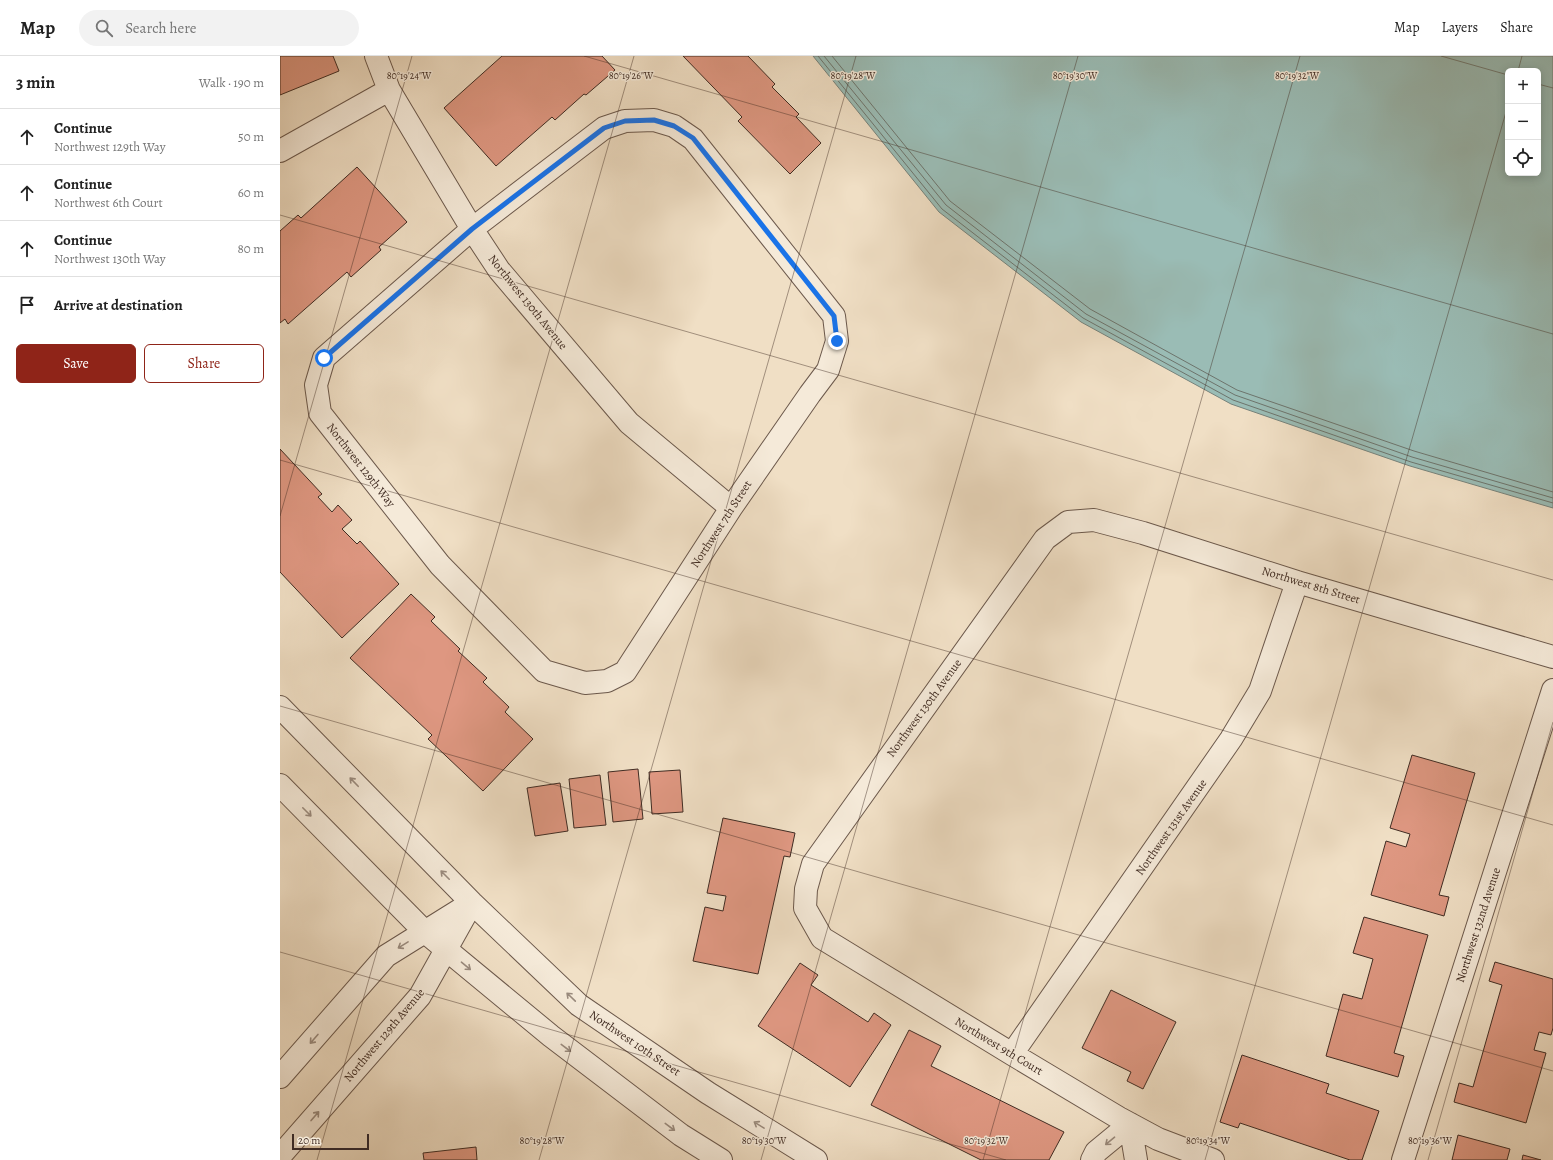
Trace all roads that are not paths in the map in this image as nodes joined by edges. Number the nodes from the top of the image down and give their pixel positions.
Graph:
1 (376, 56) edge
2 (389, 90) junction
3 (280, 151) edge
4 (472, 229) junction
5 (837, 341) joint
6 (731, 508) junction
7 (1068, 522) joint
8 (1296, 582) junction
9 (1553, 656) edge
10 (585, 683) joint
11 (1553, 690) edge
12 (280, 707) edge
13 (280, 785) edge
14 (472, 903) junction
15 (805, 908) joint
16 (425, 932) junction
17 (446, 949) junction
18 (1012, 1054) junction
19 (280, 1077) edge
20 (1130, 1124) junction
21 (280, 1156) edge
22 (721, 1160) edge
23 (816, 1160) edge
24 (1092, 1160) edge
25 (1136, 1160) edge
26 (1213, 1160) edge
27 (1403, 1160) edge

1 - 2 street, Northwest 130th Avenue
2 - 3 street
2 - 4 street, Northwest 130th Avenue
4 - 5 street, Northwest 129th Way
4 - 6 street, Northwest 130th Avenue
4 - 10 street, Northwest 129th Way
5 - 6 street, Northwest 7th Street
6 - 10 street, Northwest 7th Street
7 - 8 street, Northwest 8th Street
7 - 15 street, Northwest 130th Avenue
8 - 9 street, Northwest 8th Street
8 - 18 street, Northwest 131st Avenue
11 - 27 street, Northwest 132nd Avenue
14 -> 12 street
13 -> 16 street
14 - 16 street
14 - 17 street, Northwest 129th Avenue
23 -> 14 street, Northwest 10th Street
15 - 18 street, Northwest 9th Court
16 - 17 street
16 -> 19 street
21 -> 17 street, Northwest 129th Avenue
17 -> 22 street
18 - 20 street, Northwest 9th Court
20 -> 24 street
20 - 25 street
20 - 26 street, Northwest 9th Court

